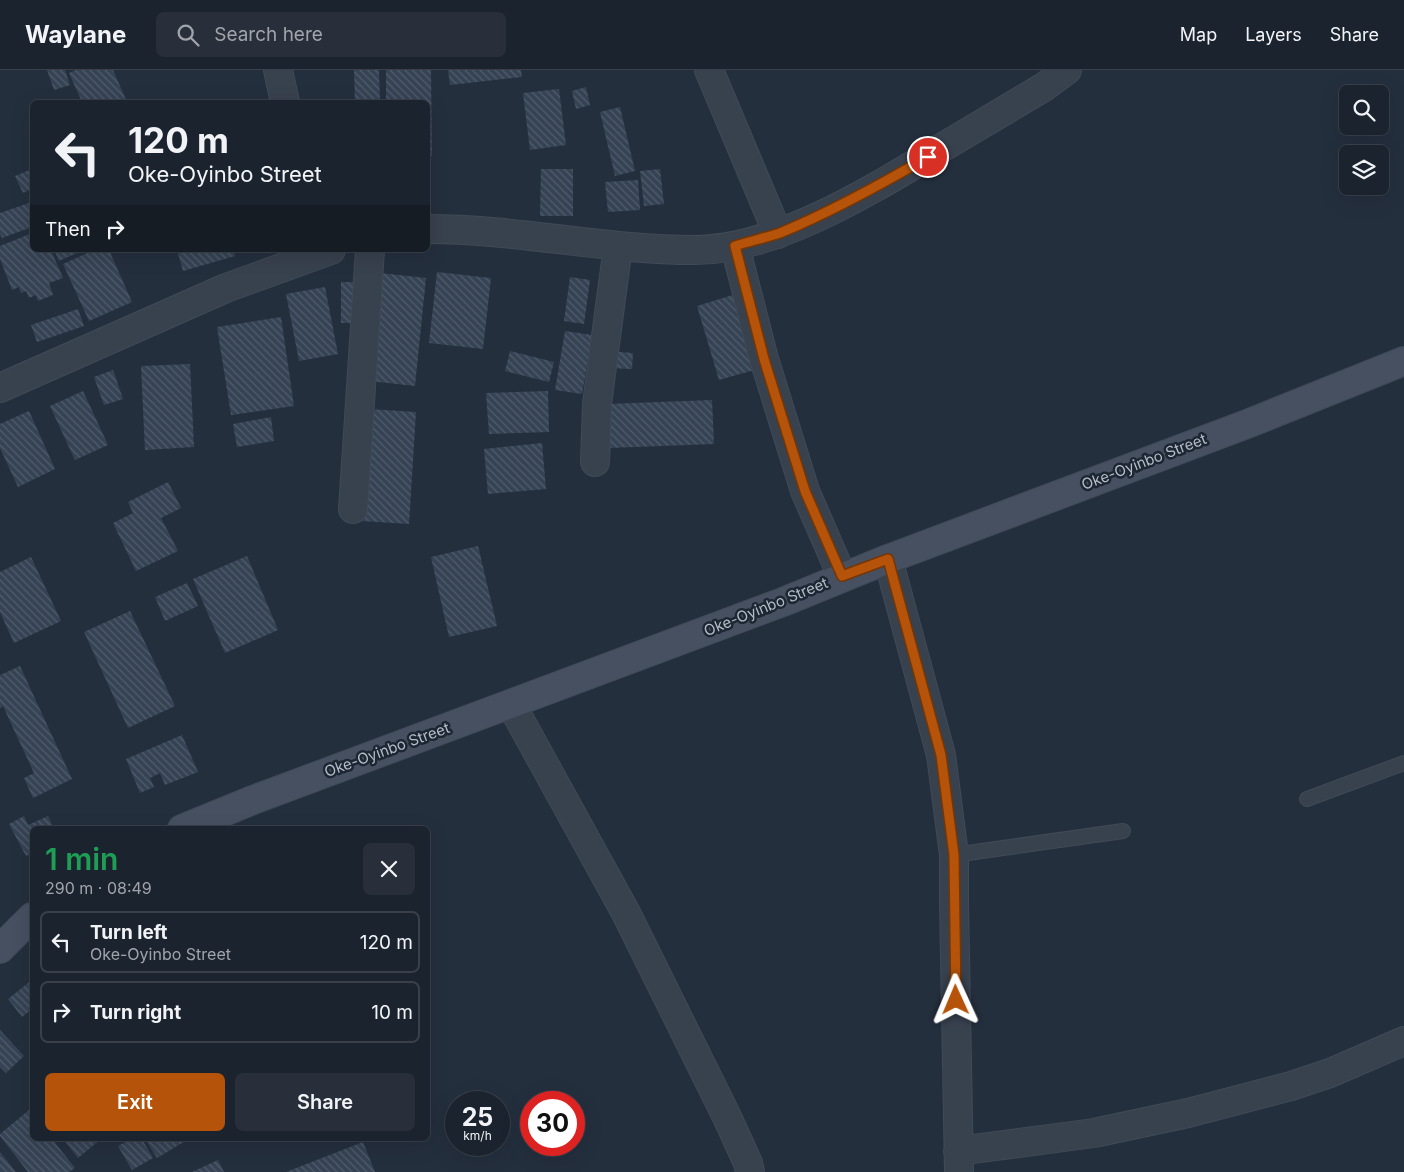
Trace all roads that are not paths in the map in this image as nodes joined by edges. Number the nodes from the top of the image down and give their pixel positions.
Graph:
1 (278, 70) edge
2 (709, 70) edge
3 (1067, 70) edge
4 (1040, 79) edge
5 (285, 100) edge
6 (430, 229) edge
7 (778, 234) junction
8 (618, 246) junction
9 (735, 246) junction
10 (325, 252) edge
11 (370, 252) edge
12 (1404, 361) edge
13 (0, 388) edge
14 (595, 462) dead end
15 (353, 509) dead end
16 (888, 559) junction
17 (842, 576) junction
18 (511, 704) junction
19 (1404, 763) edge
20 (1307, 799) dead end
21 (189, 826) edge
22 (1123, 831) dead end
23 (954, 855) junction
24 (30, 919) edge
25 (0, 949) edge
26 (1404, 1041) edge
27 (958, 1162) edge
28 (744, 1169) edge

1 - 5 street
2 - 7 street
3 - 4 street
4 - 7 street
6 - 8 street
7 - 9 street
8 - 9 street
8 - 14 street
9 - 17 street
10 - 13 street
11 - 15 street
12 - 16 main road, Oke-Oyinbo Street
16 - 17 main road, Oke-Oyinbo Street
16 - 23 street
17 - 18 main road, Oke-Oyinbo Street
18 - 21 main road, Oke-Oyinbo Street
18 - 28 street
19 - 20 lane
22 - 23 lane
23 - 27 street
24 - 25 main road
26 - 27 street

